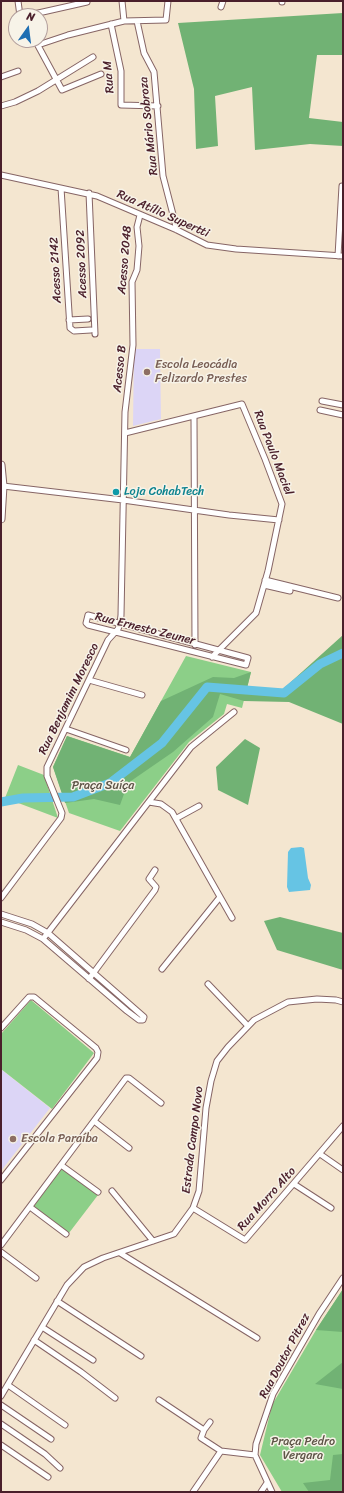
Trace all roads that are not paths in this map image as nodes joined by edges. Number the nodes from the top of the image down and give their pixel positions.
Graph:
1 (60, 1) edge
2 (122, 1) edge
3 (168, 1) edge
4 (223, 1) edge
5 (87, 2) dead end
6 (221, 7) dead end
7 (61, 8) junction
8 (48, 11) edge
9 (124, 21) junction
10 (137, 21) junction
11 (110, 24) junction
12 (48, 39) edge
13 (40, 48) edge
14 (93, 56) dead end
15 (18, 71) dead end
16 (102, 74) dead end
17 (1, 77) edge
18 (57, 80) junction
19 (1, 106) edge
20 (158, 106) junction
21 (1, 175) edge
22 (342, 186) edge
23 (61, 188) junction
24 (89, 194) junction
25 (140, 215) junction
26 (177, 230) junction
27 (340, 256) edge
28 (132, 306) joint
29 (88, 319) dead end
30 (69, 320) junction
31 (93, 332) joint
32 (322, 401) dead end
33 (343, 405) edge
34 (320, 410) dead end
35 (343, 415) edge
36 (194, 417) junction
37 (125, 433) junction
38 (1, 465) edge
39 (2, 484) edge
40 (124, 500) junction
41 (195, 510) junction
42 (1, 519) edge
43 (279, 520) junction
44 (264, 583) junction
45 (290, 591) dead end
46 (338, 598) dead end
47 (120, 624) junction
48 (114, 632) junction
49 (195, 645) junction
50 (218, 651) junction
51 (212, 657) junction
52 (89, 680) junction
53 (142, 695) dead end
54 (234, 712) dead end
55 (66, 729) junction
56 (126, 750) dead end
57 (149, 802) junction
58 (199, 806) dead end
59 (176, 818) junction
60 (155, 870) dead end
61 (220, 897) junction
62 (1, 898) edge
63 (1, 914) edge
64 (9, 916) junction
65 (232, 918) dead end
66 (2, 924) edge
67 (48, 933) junction
68 (43, 939) junction
69 (162, 969) dead end
70 (93, 972) junction
71 (88, 978) junction
72 (208, 984) dead end
73 (117, 998) junction
74 (343, 1002) edge
75 (248, 1026) junction
76 (1, 1028) edge
77 (161, 1103) dead end
78 (94, 1121) junction
79 (343, 1126) edge
80 (129, 1148) dead end
81 (320, 1154) junction
82 (61, 1165) junction
83 (343, 1170) edge
84 (1, 1180) edge
85 (294, 1184) junction
86 (112, 1191) dead end
87 (98, 1192) dead end
88 (30, 1207) junction
89 (193, 1208) junction
90 (331, 1208) dead end
91 (66, 1234) dead end
92 (153, 1242) junction
93 (1, 1245) edge
94 (1, 1252) edge
95 (120, 1252) junction
96 (36, 1278) dead end
97 (343, 1278) edge
98 (57, 1302) junction
99 (42, 1327) junction
100 (257, 1338) dead end
101 (34, 1340) junction
102 (141, 1356) dead end
103 (93, 1360) dead end
104 (8, 1385) junction
105 (1, 1396) edge
106 (114, 1398) dead end
107 (159, 1400) dead end
108 (1, 1405) edge
109 (210, 1422) dead end
110 (1, 1424) edge
111 (65, 1425) dead end
112 (204, 1430) junction
113 (51, 1440) dead end
114 (1, 1445) edge
115 (221, 1451) junction
116 (255, 1455) junction
117 (60, 1468) dead end
118 (48, 1477) dead end
119 (267, 1483) junction
120 (193, 1492) edge
121 (261, 1492) edge
122 (272, 1492) edge

1 - 7 street
2 - 9 street
3 - 10 street
4 - 6 street
5 - 7 street
7 - 8 street
9 - 10 street
9 - 11 street
10 - 20 street, Rua Mário Sobroza
11 - 12 street
11 - 20 street, Rua M
13 - 18 street
14 - 18 street
15 - 17 street
16 - 18 street
18 - 19 street
20 - 26 street, Rua Mário Sobroza
21 - 23 street, Rua Atílio Supertti
22 - 27 street
23 - 24 street, Rua Atílio Supertti
23 - 30 street, Acesso 2142
24 - 25 street, Rua Atílio Supertti
24 - 31 street, Acesso 2092
25 - 26 street, Rua Atílio Supertti
25 - 28 street, Acesso 2048
26 - 27 street, Rua Atílio Supertti
28 - 37 street, Acesso B
29 - 30 street
30 - 31 street, Acesso 2142
32 - 33 street
34 - 35 street
36 - 37 street
36 - 41 street
36 - 43 street, Rua Paulo Maciel
37 - 40 street, Acesso B
38 - 39 main road
39 - 40 street
39 - 42 main road
40 - 41 street
40 - 47 street, Acesso B
41 - 43 street
41 - 49 street
43 - 44 street, Rua Paulo Maciel
44 - 45 street
44 - 46 street
44 - 50 street, Rua Paulo Maciel
47 - 48 street, Rua Benjamim Moresco
47 - 48 street, Rua Ernesto Zeuner
47 - 49 street, Rua Ernesto Zeuner
48 - 51 street, Rua Ernesto Zeuner
48 - 52 street, Rua Benjamim Moresco
49 - 50 street, Rua Ernesto Zeuner
50 - 51 street, Rua Paulo Maciel
50 - 51 street, Rua Ernesto Zeuner
52 - 53 street
52 - 55 street, Rua Benjamim Moresco
54 - 57 street
55 - 56 street
55 - 62 street, Rua Benjamim Moresco
57 - 59 street
57 - 67 street
58 - 59 street
59 - 61 street
60 - 70 street
61 - 65 street
61 - 69 street
63 - 64 street
64 - 66 street
64 - 67 street
66 - 68 street
67 - 68 street
67 - 70 street
68 - 71 street
70 - 71 street
70 - 73 street
71 - 73 street
72 - 75 street
73 - 73 street
74 - 75 street, Estrada Campo Novo
75 - 89 street, Estrada Campo Novo
76 - 84 street
77 - 78 street
78 - 80 street
78 - 82 street
79 - 81 street, Rua Morro Alto
81 - 83 street
81 - 85 street, Rua Morro Alto
82 - 87 street
82 - 88 street
85 - 89 street, Rua Morro Alto
85 - 90 street
86 - 92 street
88 - 91 street
88 - 93 street
89 - 92 street, Estrada Campo Novo
92 - 95 street, Estrada Campo Novo
94 - 96 street
95 - 98 street, Estrada Campo Novo
95 - 100 street
97 - 116 street, Rua Doutor Pitrez
98 - 99 street, Estrada Campo Novo
98 - 102 street
99 - 101 street, Estrada Campo Novo
99 - 103 street
101 - 104 street, Estrada Campo Novo
101 - 106 street
104 - 105 street, Estrada Campo Novo
104 - 111 street
107 - 112 street
108 - 113 street
109 - 112 street
110 - 117 street
112 - 115 street
114 - 118 street
115 - 116 street
115 - 120 street
116 - 119 street
119 - 121 street
119 - 122 street

